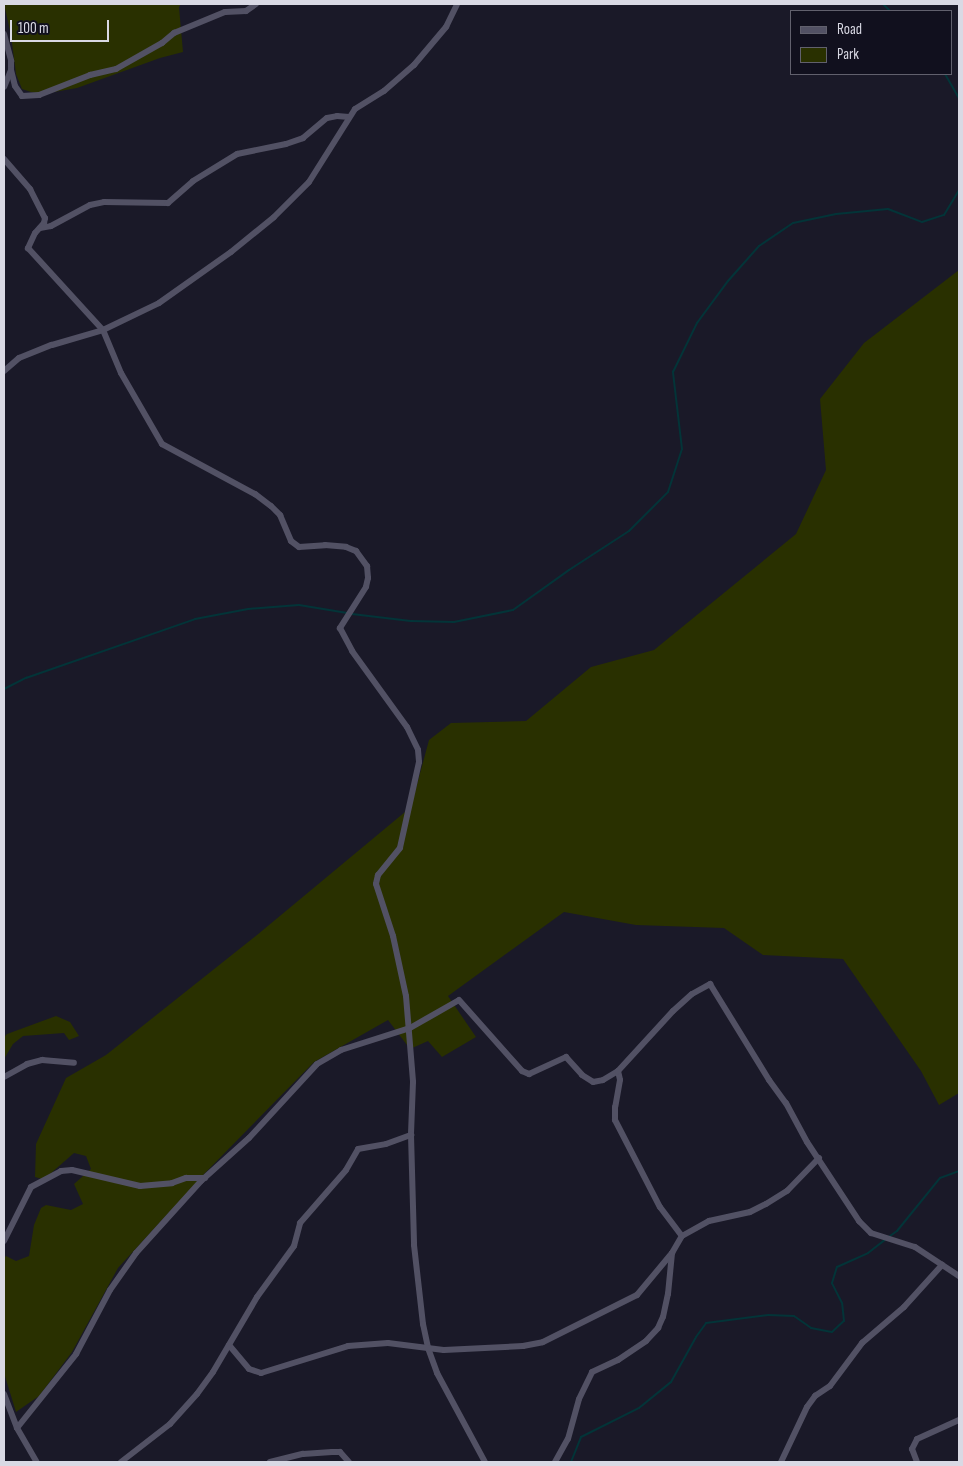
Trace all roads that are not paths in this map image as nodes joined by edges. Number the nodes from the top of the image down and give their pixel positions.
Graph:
1 (256, 4) edge
2 (456, 4) edge
3 (4, 34) edge
4 (11, 70) junction
5 (4, 87) edge
6 (349, 117) junction
7 (4, 159) edge
8 (40, 228) junction
9 (103, 330) junction
10 (4, 371) edge
11 (410, 1028) junction
12 (74, 1063) dead end
13 (618, 1071) junction
14 (4, 1077) edge
15 (411, 1135) junction
16 (818, 1158) junction
17 (205, 1178) junction
18 (682, 1236) junction
19 (4, 1241) edge
20 (672, 1253) junction
21 (942, 1266) junction
22 (959, 1276) edge
23 (229, 1345) junction
24 (428, 1348) junction
25 (4, 1394) edge
26 (959, 1420) edge
27 (17, 1428) junction
28 (37, 1462) edge
29 (121, 1462) edge
30 (270, 1462) edge
31 (349, 1462) edge
32 (485, 1462) edge
33 (555, 1462) edge
34 (782, 1462) edge
35 (917, 1462) edge

1 - 4 street
2 - 6 street
3 - 4 street
4 - 5 street
6 - 8 street
6 - 9 street
7 - 8 street
8 - 9 street
9 - 10 street
9 - 11 street
11 - 13 street
11 - 15 street
11 - 17 street
12 - 14 street
13 - 16 street
13 - 18 street
15 - 23 street
15 - 24 street
16 - 18 street
16 - 21 street
17 - 19 street
17 - 27 street
18 - 20 street
20 - 24 street
20 - 33 street
21 - 22 street
21 - 34 street
23 - 24 street
23 - 29 street
24 - 32 street
25 - 27 street
26 - 35 street
27 - 28 street
30 - 31 street

